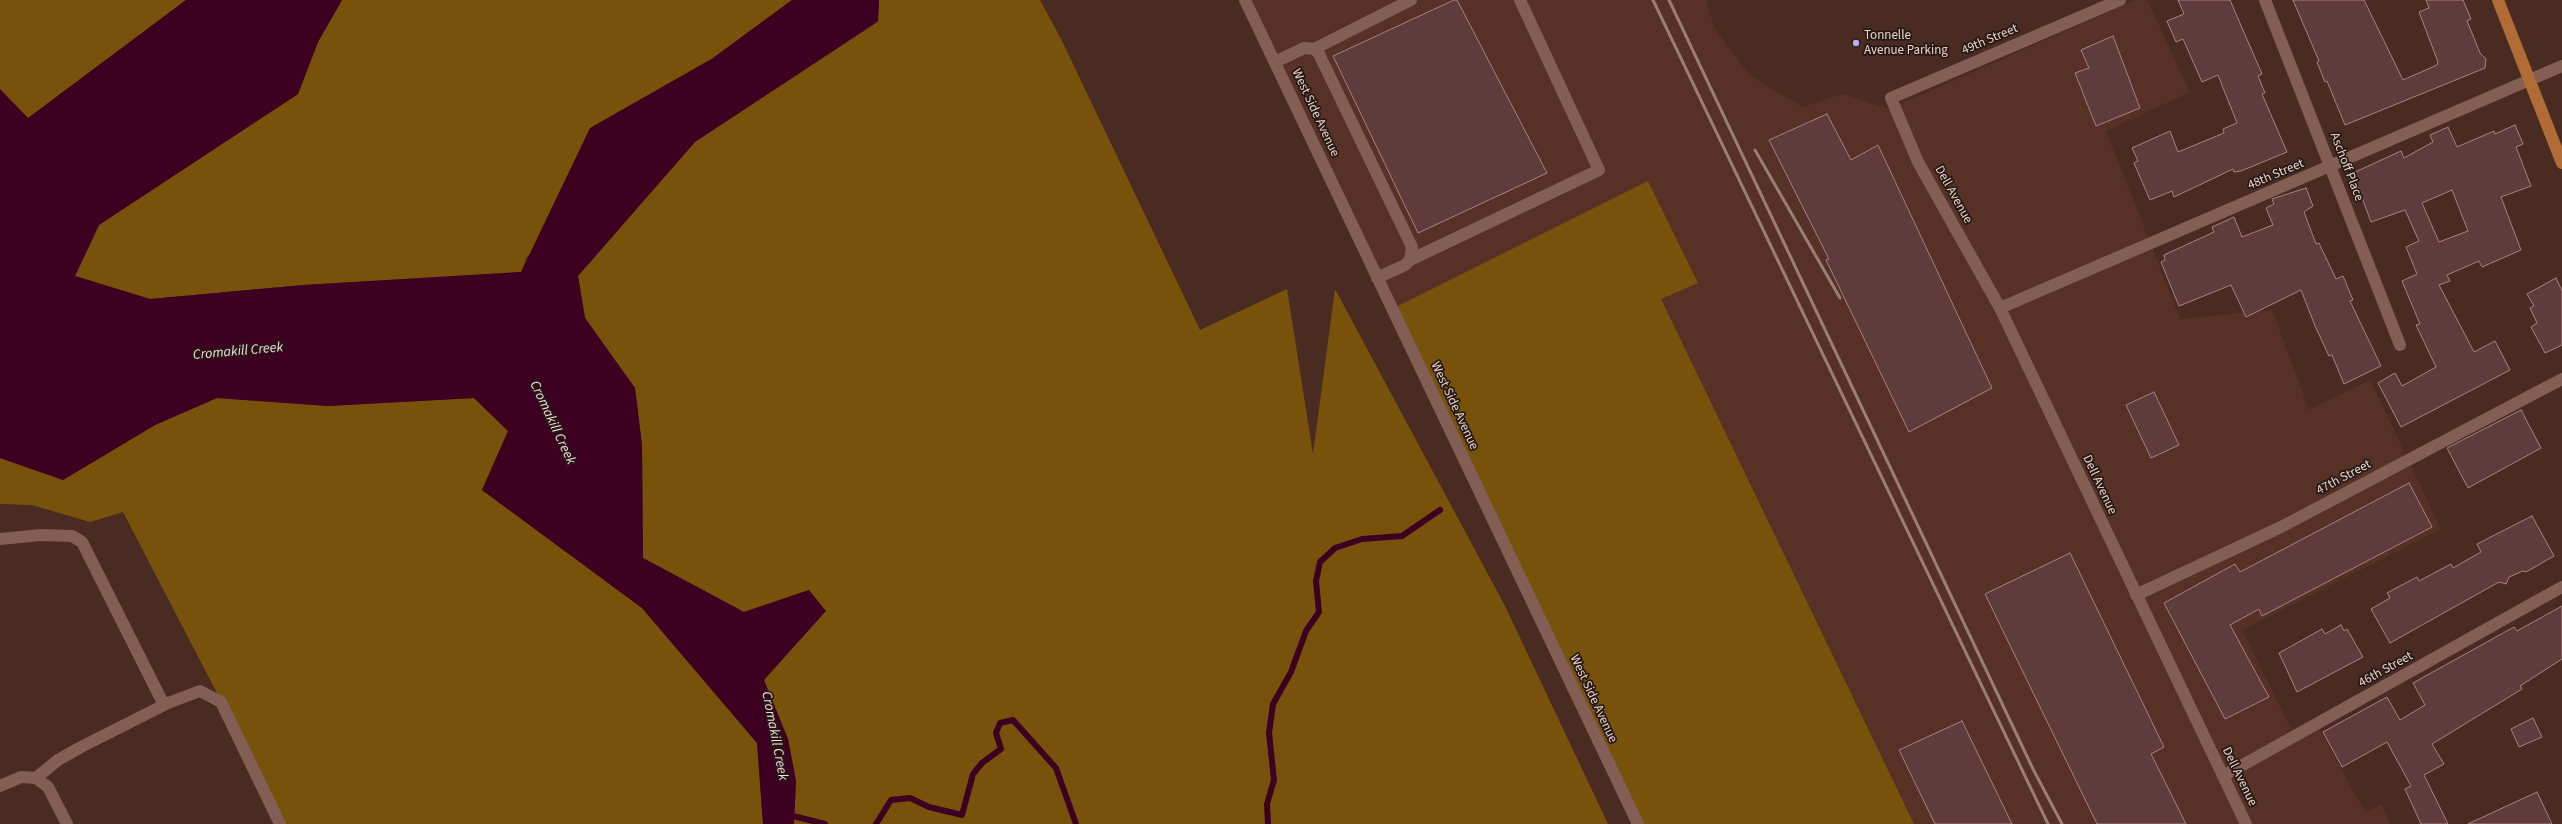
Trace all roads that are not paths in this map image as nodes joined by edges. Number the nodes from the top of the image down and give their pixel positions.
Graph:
1 (1245, 0) edge
2 (1411, 0) edge
3 (1520, 0) edge
4 (2120, 0) edge
5 (2265, 0) edge
6 (2498, 0) edge
7 (1314, 49) junction
8 (1275, 62) junction
9 (2562, 66) edge
10 (2530, 81) junction
11 (1918, 162) joint
12 (2562, 163) edge
13 (2331, 166) junction
14 (1410, 260) junction
15 (1377, 278) junction
16 (2000, 308) junction
17 (2400, 345) dead end
18 (2562, 379) edge
19 (0, 539) edge
20 (2562, 588) edge
21 (2136, 595) junction
22 (164, 705) junction
23 (2223, 776) junction
24 (36, 778) junction
25 (0, 786) edge
26 (67, 824) edge
27 (280, 824) edge
28 (1638, 824) edge
29 (2246, 824) edge

1 - 8 street, West Side Avenue
2 - 7 street
3 - 14 street
4 - 11 street, 49th Street
5 - 13 street, Aschoff Place
6 - 10 main road
7 - 8 street
7 - 14 street
8 - 15 street, West Side Avenue
9 - 10 street, 48th Street
10 - 12 main road
10 - 13 street, 48th Street
11 - 16 street, Dell Avenue
13 - 16 street, 48th Street
13 - 17 street, Aschoff Place
14 - 15 street
15 - 28 street, West Side Avenue
16 - 21 street, Dell Avenue
18 - 21 street, 47th Street
19 - 22 street
20 - 23 street, 46th Street
21 - 23 street, Dell Avenue
22 - 24 street
22 - 27 street
23 - 29 street, Dell Avenue
24 - 25 street
24 - 26 street

